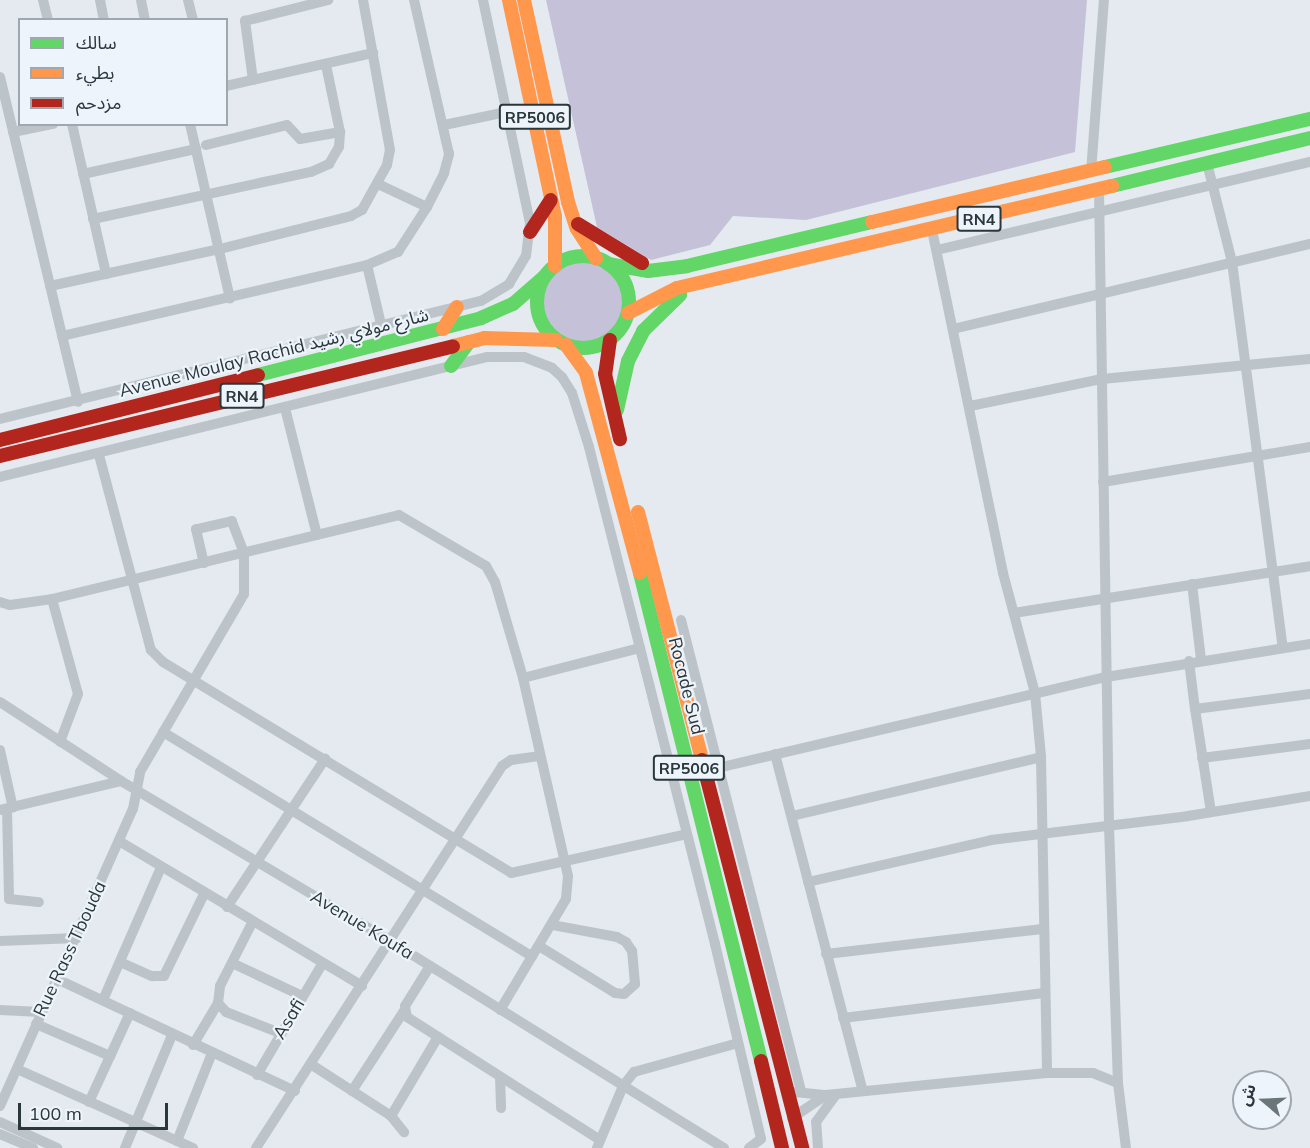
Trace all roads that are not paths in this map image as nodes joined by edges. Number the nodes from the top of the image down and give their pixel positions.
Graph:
1 (43, 0) edge
2 (100, 0) edge
3 (141, 0) edge
4 (188, 0) edge
5 (328, 0) edge
6 (363, 0) edge
7 (414, 0) edge
8 (483, 0) edge
9 (509, 0) edge
10 (524, 0) edge
11 (1104, 0) edge
12 (306, 2) edge
13 (48, 18) edge
14 (104, 18) edge
15 (145, 18) edge
16 (192, 18) edge
17 (373, 53) junction
18 (327, 65) junction
19 (0, 77) edge
20 (253, 81) junction
21 (228, 86) edge
22 (506, 112) junction
23 (1310, 119) edge
24 (444, 125) junction
25 (43, 126) edge
26 (72, 126) edge
27 (191, 126) edge
28 (13, 132) junction
29 (340, 132) junction
30 (1310, 138) edge
31 (201, 147) junction
32 (1310, 162) edge
33 (1207, 163) junction
34 (1091, 172) junction
35 (83, 174) junction
36 (378, 184) junction
37 (1213, 186) junction
38 (1098, 189) junction
39 (206, 195) junction
40 (551, 200) junction
41 (427, 207) junction
42 (1099, 213) junction
43 (93, 219) junction
44 (573, 220) junction
45 (932, 230) junction
46 (530, 232) junction
47 (1310, 244) edge
48 (220, 249) junction
49 (937, 250) junction
50 (602, 261) junction
51 (1232, 262) junction
52 (368, 265) junction
53 (665, 269) junction
54 (550, 271) junction
55 (105, 274) junction
56 (694, 284) junction
57 (50, 286) junction
58 (1100, 295) junction
59 (230, 298) junction
60 (457, 307) junction
61 (628, 313) junction
62 (381, 324) junction
63 (953, 328) junction
64 (442, 329) junction
65 (62, 336) junction
66 (610, 340) junction
67 (469, 342) junction
68 (561, 343) junction
69 (1310, 359) edge
70 (1245, 365) junction
71 (452, 366) junction
72 (1102, 379) junction
73 (78, 402) junction
74 (970, 406) junction
75 (285, 408) junction
76 (598, 409) junction
77 (580, 417) junction
78 (0, 419) edge
79 (615, 422) junction
80 (0, 440) edge
81 (1310, 447) edge
82 (99, 455) junction
83 (1257, 455) junction
84 (0, 456) edge
85 (611, 458) junction
86 (593, 464) junction
87 (0, 477) edge
88 (1103, 482) junction
89 (317, 535) junction
90 (244, 553) junction
91 (204, 563) junction
92 (1310, 566) edge
93 (1272, 571) junction
94 (132, 581) junction
95 (1192, 584) junction
96 (1105, 597) junction
97 (52, 599) junction
98 (0, 602) edge
99 (1014, 613) junction
100 (681, 620) dead end
101 (1310, 644) edge
102 (640, 648) junction
103 (1283, 648) junction
104 (1201, 659) junction
105 (1189, 661) junction
106 (1106, 677) junction
107 (523, 678) junction
108 (196, 680) junction
109 (1035, 693) junction
110 (1310, 694) edge
111 (2, 706) edge
112 (1195, 709) junction
113 (163, 732) junction
114 (60, 742) junction
115 (1310, 744) edge
116 (0, 750) edge
117 (775, 754) junction
118 (539, 756) junction
119 (1041, 757) junction
120 (1202, 758) junction
121 (325, 759) junction
122 (721, 767) junction
123 (705, 771) junction
124 (121, 782) junction
125 (135, 790) junction
126 (1310, 796) edge
127 (7, 809) edge
128 (292, 809) junction
129 (1211, 812) junction
130 (792, 816) junction
131 (1109, 826) junction
132 (687, 834) junction
133 (1042, 834) junction
134 (454, 837) junction
135 (119, 841) junction
136 (564, 862) junction
137 (255, 863) junction
138 (162, 867) junction
139 (808, 882) junction
140 (422, 888) junction
141 (204, 894) junction
142 (39, 902) dead end
143 (227, 906) junction
144 (252, 922) junction
145 (553, 925) junction
146 (1043, 929) junction
147 (77, 938) junction
148 (0, 941) edge
149 (390, 941) junction
150 (539, 946) junction
151 (826, 954) junction
152 (532, 956) junction
153 (120, 962) junction
154 (232, 963) junction
155 (322, 964) junction
156 (430, 966) junction
157 (57, 980) junction
158 (362, 986) junction
159 (1043, 993) junction
160 (302, 996) junction
161 (103, 1000) junction
162 (218, 1003) junction
163 (0, 1010) edge
164 (500, 1010) junction
165 (404, 1011) junction
166 (41, 1012) junction
167 (130, 1013) junction
168 (843, 1018) junction
169 (36, 1024) junction
170 (280, 1033) junction
171 (172, 1035) junction
172 (438, 1037) junction
173 (738, 1043) junction
174 (193, 1045) junction
175 (212, 1053) junction
176 (110, 1056) junction
177 (312, 1065) junction
178 (17, 1069) junction
179 (1047, 1073) junction
180 (257, 1075) junction
181 (500, 1077) junction
182 (1118, 1083) junction
183 (623, 1086) junction
184 (295, 1091) junction
185 (352, 1091) junction
186 (863, 1091) junction
187 (795, 1092) junction
188 (831, 1094) junction
189 (770, 1096) junction
190 (89, 1102) junction
191 (0, 1106) edge
192 (501, 1108) dead end
193 (391, 1116) junction
194 (794, 1116) junction
195 (0, 1122) edge
196 (136, 1123) junction
197 (777, 1127) junction
198 (404, 1132) dead end
199 (0, 1134) edge
200 (761, 1138) junction
201 (177, 1140) junction
202 (599, 1144) edge
203 (33, 1148) edge
204 (57, 1148) edge
205 (125, 1148) edge
206 (193, 1148) edge
207 (256, 1148) edge
208 (724, 1148) edge
209 (749, 1148) edge
210 (782, 1148) edge
211 (802, 1148) edge
212 (818, 1148) edge
213 (1126, 1148) edge

1 - 13 street
2 - 14 street
3 - 15 street
4 - 16 street
5 - 12 street
6 - 17 street
7 - 24 street
8 - 22 street
9 - 40 main road, RP5006
10 - 44 main road, RP5006
11 - 34 street
12 - 20 street
17 - 18 street
17 - 36 street
18 - 20 street
18 - 29 street
19 - 28 street
20 - 21 street
22 - 24 street
22 - 46 street
23 - 34 main road, RN4
24 - 41 street
25 - 28 street
26 - 35 street
27 - 31 street
28 - 57 street
29 - 31 street
29 - 39 street
30 - 33 main road, RN4
31 - 35 street
31 - 39 street
32 - 37 street
33 - 37 street
33 - 38 main road, RN4
34 - 53 main road, RN4
35 - 43 street
36 - 41 street
36 - 48 street
37 - 42 street
37 - 51 street
38 - 42 street
38 - 45 main road, RN4
39 - 43 street
39 - 48 street
40 - 46 main road
40 - 54 main road, RP5006
41 - 52 street
42 - 49 street
42 - 58 street
43 - 55 street
44 - 50 main road, RP5006
44 - 53 main road
45 - 49 street
45 - 56 main road, RN4
46 - 60 street
47 - 51 street
48 - 55 street
48 - 59 street
49 - 63 street
50 - 53 main road, RN4
50 - 54 main road, RN4
50 - 61 main road
51 - 58 street
51 - 70 street
52 - 59 street
52 - 62 street
54 - 64 main road, Avenue Moulay Rachid شارع مولاي رشيد / RN4
54 - 68 main road
55 - 57 street
56 - 61 main road, RN4
56 - 79 main road
57 - 65 street
58 - 63 street
58 - 72 street
59 - 65 street
60 - 62 street
60 - 64 main road
61 - 66 main road
62 - 73 street
63 - 74 street
64 - 80 main road, Avenue Moulay Rachid شارع مولاي رشيد / RN4
65 - 73 street
66 - 68 main road, RN4
66 - 79 main road, Rocade Sud / RP5006
67 - 68 main road, Avenue Moulay Rachid شارع مولاي رشيد / RN4
67 - 71 main road
67 - 84 main road, Avenue Moulay Rachid شارع مولاي رشيد / RN4
68 - 76 main road, Rocade Sud / RP5006
69 - 70 street
70 - 72 street
70 - 83 street
71 - 75 street
71 - 77 street
72 - 74 street
72 - 88 street
73 - 78 street
74 - 99 street
75 - 82 street
75 - 89 street
76 - 77 street
76 - 85 main road, Rocade Sud / RP5006
77 - 86 street
79 - 123 main road, Rocade Sud / RP5006
81 - 83 street
82 - 87 street
82 - 94 street
83 - 88 street
83 - 93 street
85 - 86 street
85 - 189 main road, Rocade Sud / RP5006
86 - 102 street
88 - 96 street
89 - 90 street
89 - 107 street
90 - 91 street
90 - 91 street
90 - 108 street, Rue Rass Tbouda
91 - 94 street
92 - 93 street
93 - 95 street
93 - 103 street
94 - 97 street
94 - 108 street
95 - 96 street
95 - 104 street
96 - 99 street
96 - 106 street
97 - 98 street
97 - 114 street
99 - 109 street
100 - 122 street
101 - 103 street
102 - 107 street
102 - 132 street
103 - 104 street
104 - 105 street
105 - 106 street
105 - 112 street
106 - 109 street
106 - 131 street
107 - 118 street
108 - 113 street, Rue Rass Tbouda
108 - 121 street
109 - 117 street
109 - 119 street
110 - 112 street
111 - 114 street, Avenue Koufa
112 - 120 street
113 - 125 street, Rue Rass Tbouda
113 - 128 street
114 - 124 street, Avenue Koufa
115 - 120 street
116 - 127 street
117 - 122 street
117 - 130 street
118 - 134 street
118 - 136 street
119 - 130 street
119 - 133 street
120 - 129 street
121 - 128 street
121 - 134 street
122 - 123 street
122 - 187 street
123 - 187 main road, Rocade Sud / RP5006
124 - 125 street, Avenue Koufa
124 - 127 street
125 - 135 street, Rue Rass Tbouda
125 - 137 street, Avenue Koufa
126 - 129 street
127 - 142 street
128 - 137 street
128 - 140 street
129 - 131 street
130 - 139 street
131 - 133 street
131 - 182 street
132 - 136 street
132 - 173 street
133 - 139 street
133 - 146 street
134 - 136 street
134 - 140 street
135 - 138 street
135 - 147 street, Rue Rass Tbouda
136 - 145 street
137 - 143 street
137 - 149 street, Avenue Koufa
138 - 141 street
138 - 153 street
139 - 151 street
140 - 149 street
140 - 152 street
141 - 143 street
141 - 153 street
143 - 144 street
144 - 154 street
144 - 155 street
145 - 150 street
145 - 150 street
146 - 151 street
146 - 159 street
147 - 148 street
147 - 157 street, Rue Rass Tbouda
149 - 156 street, Avenue Koufa
149 - 158 street
150 - 152 street
151 - 168 street
152 - 164 street
153 - 161 street
154 - 160 street
154 - 162 street
155 - 158 street
155 - 160 street, Asafi
156 - 164 street, Avenue Koufa
156 - 165 street
157 - 161 street
157 - 166 street, Rue Rass Tbouda
158 - 177 street
159 - 168 street
159 - 179 street
160 - 170 street, Asafi
161 - 167 street
162 - 170 street
162 - 174 street
163 - 166 street
164 - 183 street, Avenue Koufa
165 - 172 street
165 - 185 street
166 - 169 street, Rue Rass Tbouda
167 - 171 street
167 - 176 street
168 - 186 street
169 - 176 street
169 - 178 street, Rue Rass Tbouda
170 - 180 street, Asafi
171 - 174 street
171 - 196 street
172 - 181 street
172 - 193 street
173 - 183 street
173 - 200 street
174 - 175 street
175 - 180 street
175 - 201 street
176 - 190 street
177 - 184 street
177 - 185 street
178 - 190 street
178 - 191 street, Rue Rass Tbouda
179 - 182 street
179 - 186 street
180 - 184 street
181 - 192 street
181 - 202 street
182 - 213 street
183 - 202 street
183 - 208 street, Avenue Koufa
184 - 207 street
185 - 193 street
186 - 188 street
187 - 188 street
187 - 189 street
187 - 194 main road, Rocade Sud / RP5006
188 - 194 street
188 - 212 street
189 - 197 main road, Rocade Sud / RP5006
190 - 196 street
193 - 198 street
194 - 197 street
194 - 211 main road, Rocade Sud / RP5006
195 - 204 street
196 - 201 street
196 - 205 street
197 - 200 street
197 - 210 main road, Rocade Sud / RP5006
199 - 203 street
200 - 209 street
201 - 206 street

